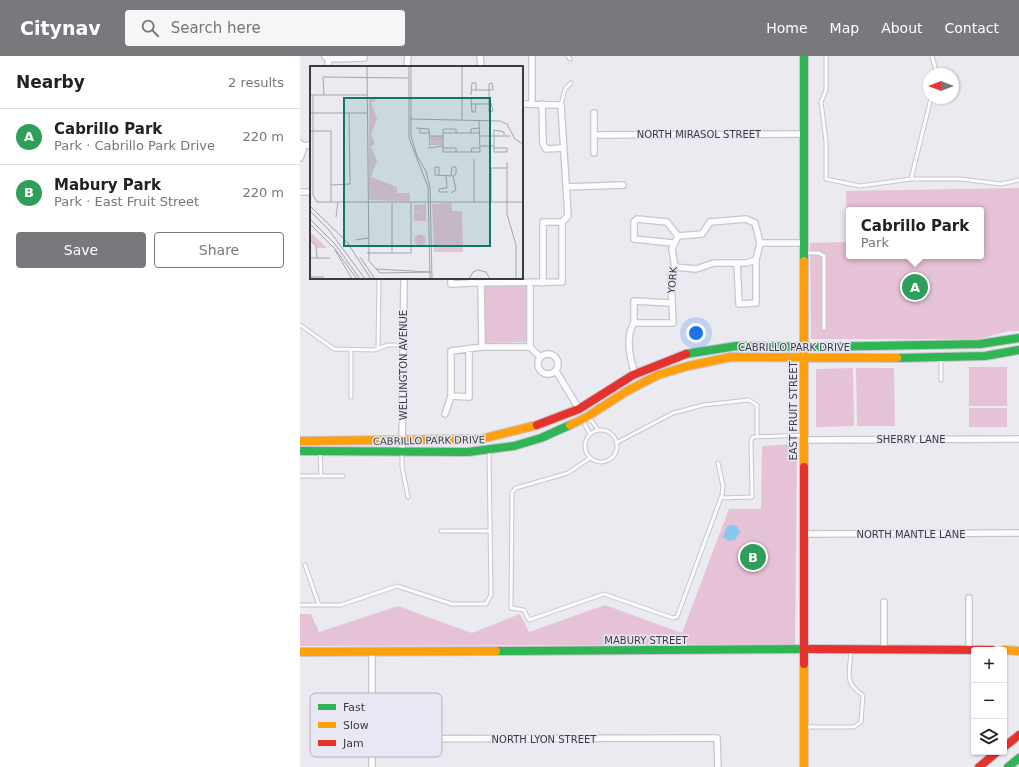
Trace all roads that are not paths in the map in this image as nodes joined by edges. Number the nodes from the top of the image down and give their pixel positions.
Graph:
1 (364, 56) edge
2 (408, 56) edge
3 (480, 56) edge
4 (532, 56) edge
5 (804, 56) edge
6 (826, 56) edge
7 (932, 56) edge
8 (327, 57) edge
9 (407, 66) edge
10 (481, 66) edge
11 (935, 68) edge
12 (571, 82) dead end
13 (523, 104) edge
14 (532, 104) junction
15 (542, 104) junction
16 (930, 104) edge
17 (561, 105) junction
18 (594, 112) dead end
19 (803, 134) junction
20 (594, 135) junction
21 (301, 144) edge
22 (563, 148) junction
23 (594, 153) dead end
24 (300, 158) edge
25 (911, 179) junction
26 (1019, 180) edge
27 (623, 185) dead end
28 (566, 187) junction
29 (562, 222) junction
30 (678, 236) junction
31 (673, 243) junction
32 (760, 243) junction
33 (805, 243) junction
34 (805, 253) junction
35 (756, 260) junction
36 (737, 263) junction
37 (675, 267) junction
38 (379, 279) edge
39 (404, 279) edge
40 (451, 279) edge
41 (471, 281) edge
42 (481, 283) junction
43 (530, 283) junction
44 (543, 283) junction
45 (671, 302) junction
46 (634, 323) junction
47 (300, 325) edge
48 (824, 328) dead end
49 (1019, 338) edge
50 (403, 345) junction
51 (941, 345) junction
52 (482, 347) junction
53 (530, 347) junction
54 (804, 347) junction
55 (378, 349) junction
56 (351, 350) junction
57 (468, 350) junction
58 (1019, 350) edge
59 (540, 357) junction
60 (804, 358) junction
61 (941, 358) junction
62 (556, 371) junction
63 (634, 374) junction
64 (941, 380) dead end
65 (451, 396) junction
66 (350, 397) dead end
67 (579, 409) junction
68 (445, 414) dead end
69 (585, 418) junction
70 (598, 430) junction
71 (590, 434) junction
72 (758, 437) junction
73 (803, 437) junction
74 (1019, 439) edge
75 (300, 441) edge
76 (403, 441) junction
77 (616, 443) junction
78 (489, 450) junction
79 (300, 451) edge
80 (320, 451) junction
81 (402, 451) junction
82 (590, 458) junction
83 (718, 463) dead end
84 (301, 476) dead end
85 (321, 476) junction
86 (343, 476) dead end
87 (408, 497) dead end
88 (721, 498) junction
89 (441, 531) dead end
90 (490, 531) junction
91 (1019, 533) edge
92 (803, 534) junction
93 (305, 566) dead end
94 (969, 598) dead end
95 (884, 602) dead end
96 (300, 605) edge
97 (319, 605) junction
98 (803, 649) junction
99 (851, 649) junction
100 (884, 650) junction
101 (969, 650) joint
102 (1007, 650) edge
103 (1019, 651) edge
104 (300, 652) edge
105 (372, 652) junction
106 (372, 693) edge
107 (804, 727) junction
108 (1019, 735) edge
109 (442, 739) edge
110 (1007, 744) edge
111 (993, 755) edge
112 (1019, 758) edge
113 (718, 767) edge
114 (804, 767) edge
115 (979, 767) edge
116 (1008, 767) edge

1 - 8 street
2 - 9 street
3 - 10 street
4 - 14 street
5 - 19 main road, EAST FRUIT STREET
6 - 25 lane
7 - 11 lane
12 - 17 lane
13 - 14 street
14 - 15 street
15 - 17 street
15 - 22 street
16 - 25 lane
17 - 22 street
18 - 20 street
19 - 20 street, NORTH MIRASOL STREET
19 - 33 main road, EAST FRUIT STREET
20 - 23 street
21 - 24 street
22 - 28 street
25 - 26 lane
27 - 28 street
28 - 29 street
29 - 44 street
29 - 44 street
30 - 31 street
30 - 31 street
30 - 32 street
31 - 37 street, YORK
32 - 33 street
32 - 35 street
33 - 34 main road, EAST FRUIT STREET
34 - 48 lane
34 - 54 main road, EAST FRUIT STREET
35 - 36 street
35 - 36 street
36 - 37 street
37 - 45 street, YORK
38 - 55 lane
39 - 50 street, WELLINGTON AVENUE
40 - 41 street
41 - 42 street
42 - 43 street
42 - 52 street
43 - 44 street
43 - 53 street
45 - 46 street, YORK
45 - 46 street, YORK
46 - 63 street
47 - 56 lane
49 - 51 main road, CABRILLO PARK DRIVE
50 - 55 lane
50 - 76 street, WELLINGTON AVENUE
51 - 54 main road, CABRILLO PARK DRIVE
51 - 61 main road
52 - 53 street
52 - 57 street
53 - 59 street
54 - 60 main road, EAST FRUIT STREET
54 - 63 main road, CABRILLO PARK DRIVE
55 - 56 lane
56 - 66 lane
57 - 65 street
57 - 65 street
58 - 61 main road, CABRILLO PARK DRIVE
59 - 62 street
59 - 62 street
60 - 61 main road, CABRILLO PARK DRIVE
60 - 69 main road, CABRILLO PARK DRIVE
60 - 73 main road, EAST FRUIT STREET
61 - 64 lane
62 - 67 street
63 - 67 main road, CABRILLO PARK DRIVE
65 - 68 street
67 - 76 main road, CABRILLO PARK DRIVE
69 - 70 lane
69 - 71 lane
69 - 78 main road, CABRILLO PARK DRIVE
70 - 71 lane
70 - 77 lane
71 - 82 lane
72 - 73 lane
72 - 77 lane
72 - 88 lane
73 - 74 street, SHERRY LANE
73 - 92 main road, EAST FRUIT STREET
75 - 76 main road, CABRILLO PARK DRIVE
76 - 81 street, WELLINGTON AVENUE
77 - 82 lane
78 - 81 main road, CABRILLO PARK DRIVE
78 - 90 lane
79 - 80 main road, CABRILLO PARK DRIVE
80 - 81 main road, CABRILLO PARK DRIVE
80 - 85 lane
81 - 87 lane
82 - 88 lane
83 - 88 lane
84 - 85 lane
85 - 86 lane
89 - 90 lane
90 - 97 lane
91 - 92 street, NORTH MANTLE LANE
92 - 98 main road, EAST FRUIT STREET
93 - 97 lane
94 - 101 street
95 - 100 street
96 - 97 lane
98 - 99 main road, MABURY STREET
98 - 105 main road, MABURY STREET
98 - 107 main road, EAST FRUIT STREET
99 - 100 main road, MABURY STREET
99 - 107 lane
100 - 101 main road, MABURY STREET
102 - 103 main road
104 - 105 main road, MABURY STREET
105 - 106 street
107 - 114 main road, EAST FRUIT STREET
108 - 110 main road
109 - 113 street, NORTH LYON STREET
111 - 115 main road
112 - 116 main road

